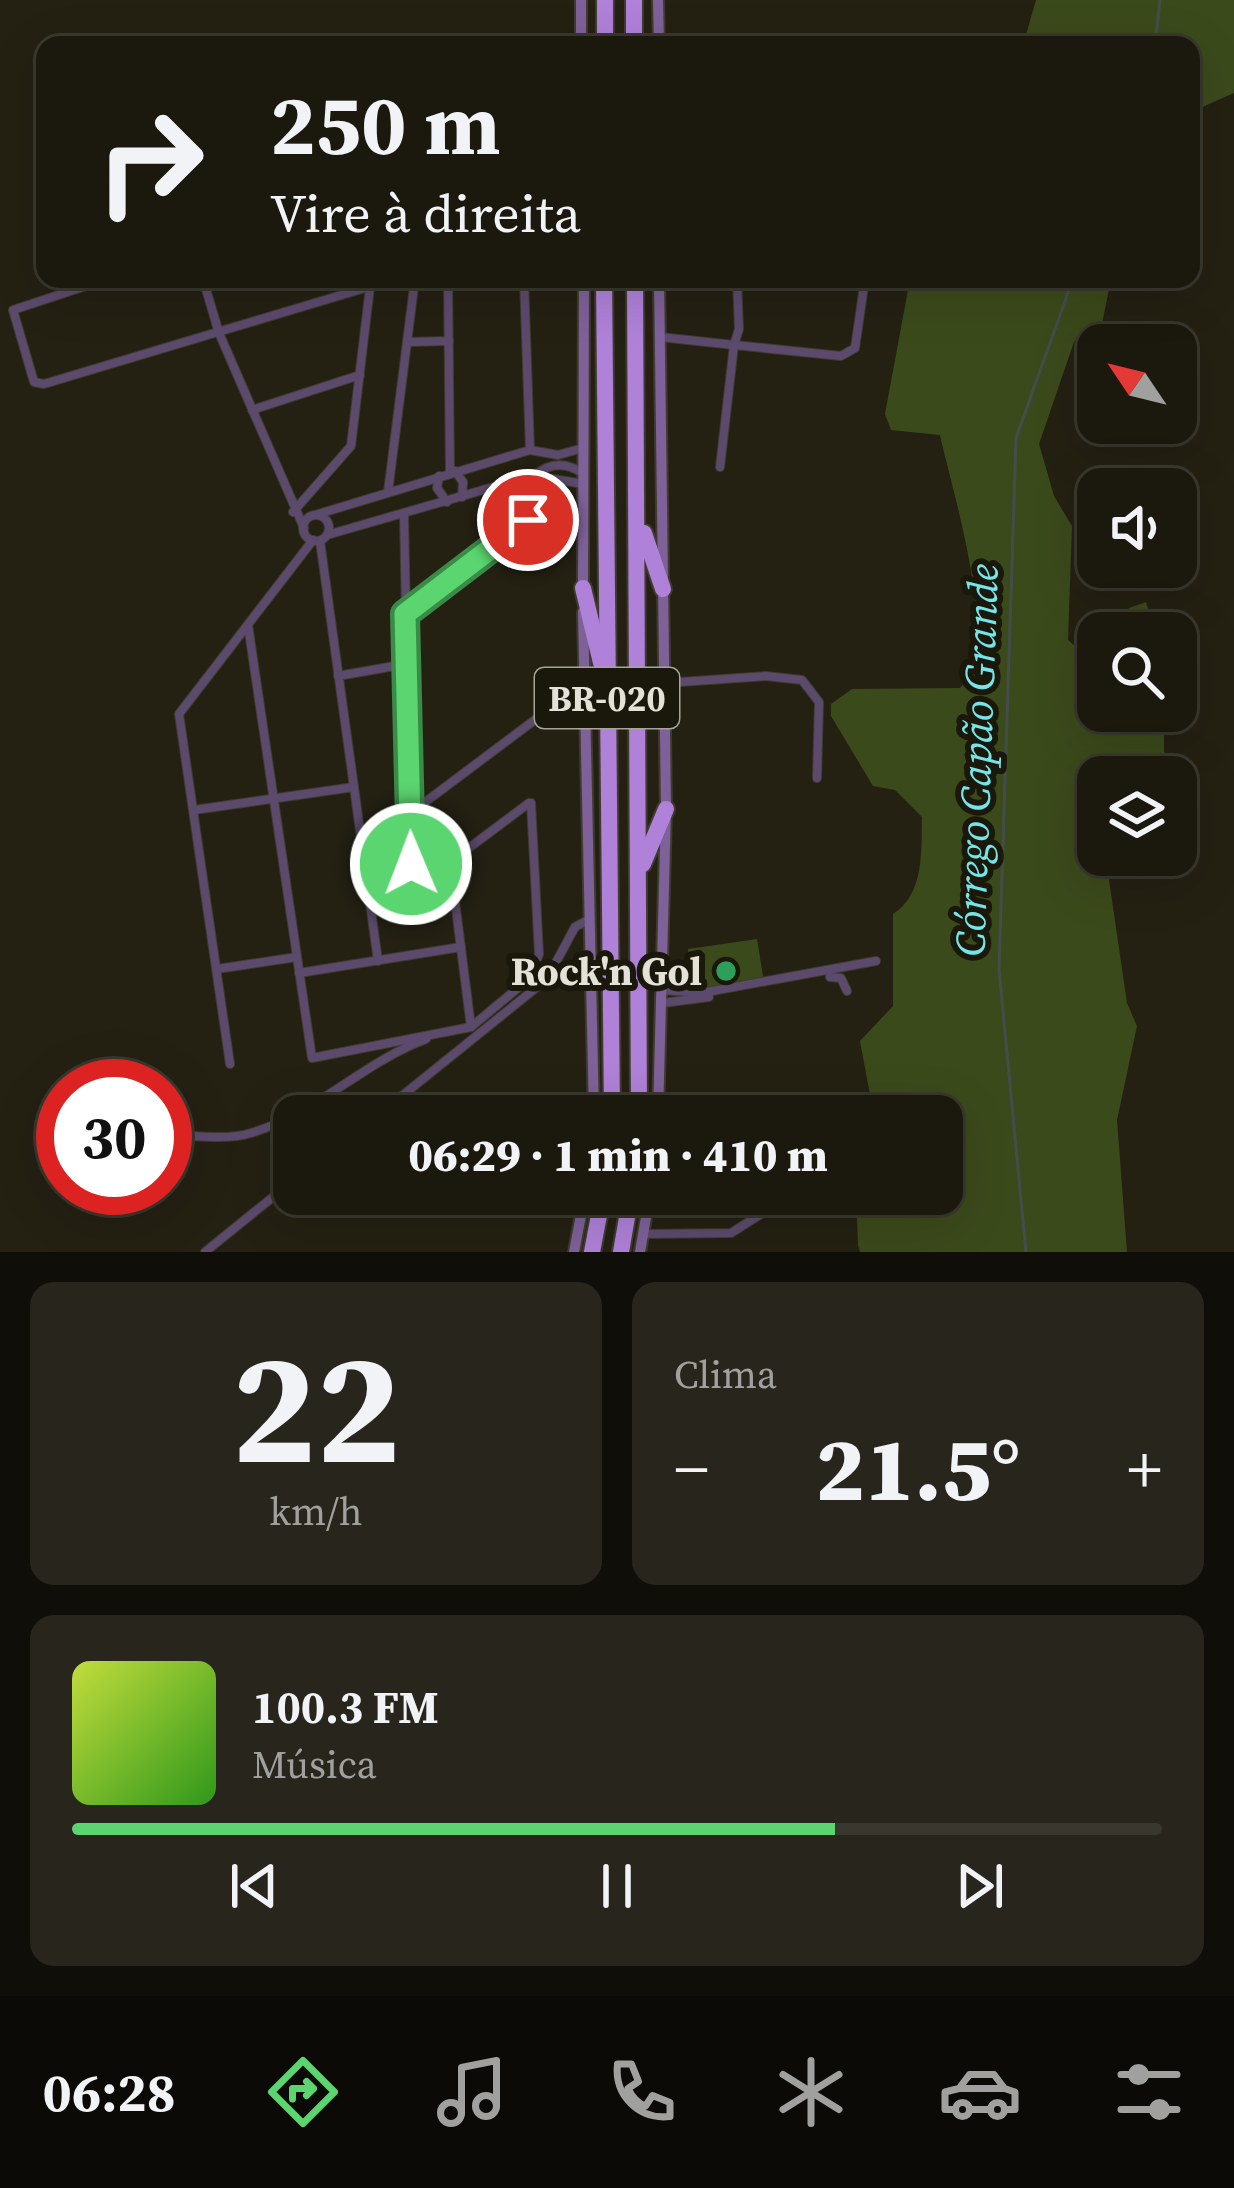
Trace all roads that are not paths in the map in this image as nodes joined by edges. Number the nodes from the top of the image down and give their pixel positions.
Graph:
1 (581, 0) edge
2 (658, 0) edge
3 (605, 5) edge
4 (634, 6) edge
5 (581, 36) edge
6 (605, 36) edge
7 (659, 36) edge
8 (81, 288) edge
9 (206, 288) edge
10 (367, 288) edge
11 (370, 288) edge
12 (415, 288) edge
13 (448, 288) edge
14 (524, 288) edge
15 (584, 288) edge
16 (604, 288) edge
17 (635, 288) edge
18 (659, 288) edge
19 (737, 288) edge
20 (864, 288) edge
21 (219, 333) junction
22 (660, 337) junction
23 (449, 341) junction
24 (407, 342) junction
25 (734, 344) junction
26 (360, 375) junction
27 (252, 410) junction
28 (584, 444) junction
29 (533, 449) junction
30 (554, 460) junction
31 (720, 467) dead end
32 (448, 472) junction
33 (532, 476) junction
34 (583, 479) junction
35 (388, 492) junction
36 (462, 497) junction
37 (447, 502) junction
38 (293, 512) junction
39 (404, 515) junction
40 (638, 515) junction
41 (312, 517) junction
42 (304, 528) junction
43 (320, 539) junction
44 (583, 588) junction
45 (663, 589) junction
46 (405, 614) junction
47 (248, 625) junction
48 (406, 664) junction
49 (338, 676) junction
50 (663, 682) junction
51 (607, 686) junction
52 (583, 695) junction
53 (817, 778) dead end
54 (354, 788) junction
55 (605, 794) junction
56 (638, 794) junction
57 (274, 799) junction
58 (420, 806) dead end
59 (666, 809) junction
60 (194, 810) junction
61 (450, 862) junction
62 (638, 876) junction
63 (590, 919) junction
64 (461, 947) junction
65 (296, 957) junction
66 (378, 961) junction
67 (876, 961) dead end
68 (217, 969) junction
69 (299, 973) junction
70 (847, 992) dead end
71 (663, 997) junction
72 (471, 1028) junction
73 (442, 1033) junction
74 (230, 1064) dead end
75 (403, 1095) edge
76 (594, 1095) edge
77 (612, 1095) edge
78 (639, 1095) edge
79 (659, 1095) edge
80 (192, 1134) edge
81 (273, 1197) edge
82 (581, 1215) edge
83 (600, 1215) edge
84 (627, 1215) edge
85 (647, 1215) edge
86 (760, 1215) edge
87 (644, 1234) junction
88 (205, 1252) edge
89 (574, 1252) edge
90 (592, 1252) edge
91 (621, 1252) edge
92 (640, 1252) edge

1 - 5 main road
2 - 7 main road
3 - 4 highway
3 - 6 highway
8 - 21 street
9 - 21 street
10 - 21 street
11 - 26 street
12 - 24 street
13 - 23 street
14 - 29 street
15 - 28 main road
16 - 51 highway, BR-020
17 - 40 highway, BR-020
18 - 22 main road
19 - 25 street
20 - 25 street
21 - 27 street
22 - 25 street
22 - 45 main road
23 - 24 street
23 - 32 street
24 - 35 street
25 - 31 street
26 - 27 street
26 - 38 street
27 - 38 street
28 - 29 street
28 - 30 street
28 - 34 main road
29 - 30 street
29 - 32 street
30 - 33 street
30 - 34 street
32 - 35 street
32 - 36 street
32 - 37 street
33 - 34 street
33 - 36 street
33 - 46 street
34 - 44 main road
35 - 41 street
36 - 37 street
37 - 39 street
38 - 41 street
38 - 42 street
39 - 43 street
39 - 46 street
40 - 45 highway
40 - 56 highway, BR-020
41 - 42 street
41 - 43 street
42 - 43 street
43 - 47 street
43 - 49 street
44 - 51 highway
44 - 52 main road
45 - 50 main road
46 - 48 street
47 - 57 street
47 - 60 street
48 - 49 street
48 - 61 street
49 - 54 street
50 - 53 street
50 - 59 main road
51 - 55 highway, BR-020
52 - 58 street
52 - 63 main road
54 - 57 street
54 - 66 street
55 - 56 highway
55 - 77 highway, BR-020
56 - 62 highway, BR-020
57 - 60 street
57 - 65 street
59 - 62 highway
59 - 71 main road
60 - 68 street
61 - 64 street
61 - 72 street
62 - 78 highway, BR-020
63 - 75 street
63 - 76 main road
64 - 66 street
64 - 72 street
65 - 68 street
65 - 69 street
66 - 69 street
67 - 71 street
68 - 74 street
69 - 73 street
70 - 71 street
71 - 79 main road
72 - 73 street
73 - 80 street
81 - 88 street
82 - 89 main road
83 - 90 highway
84 - 91 highway
85 - 87 main road
86 - 87 street
87 - 92 main road

